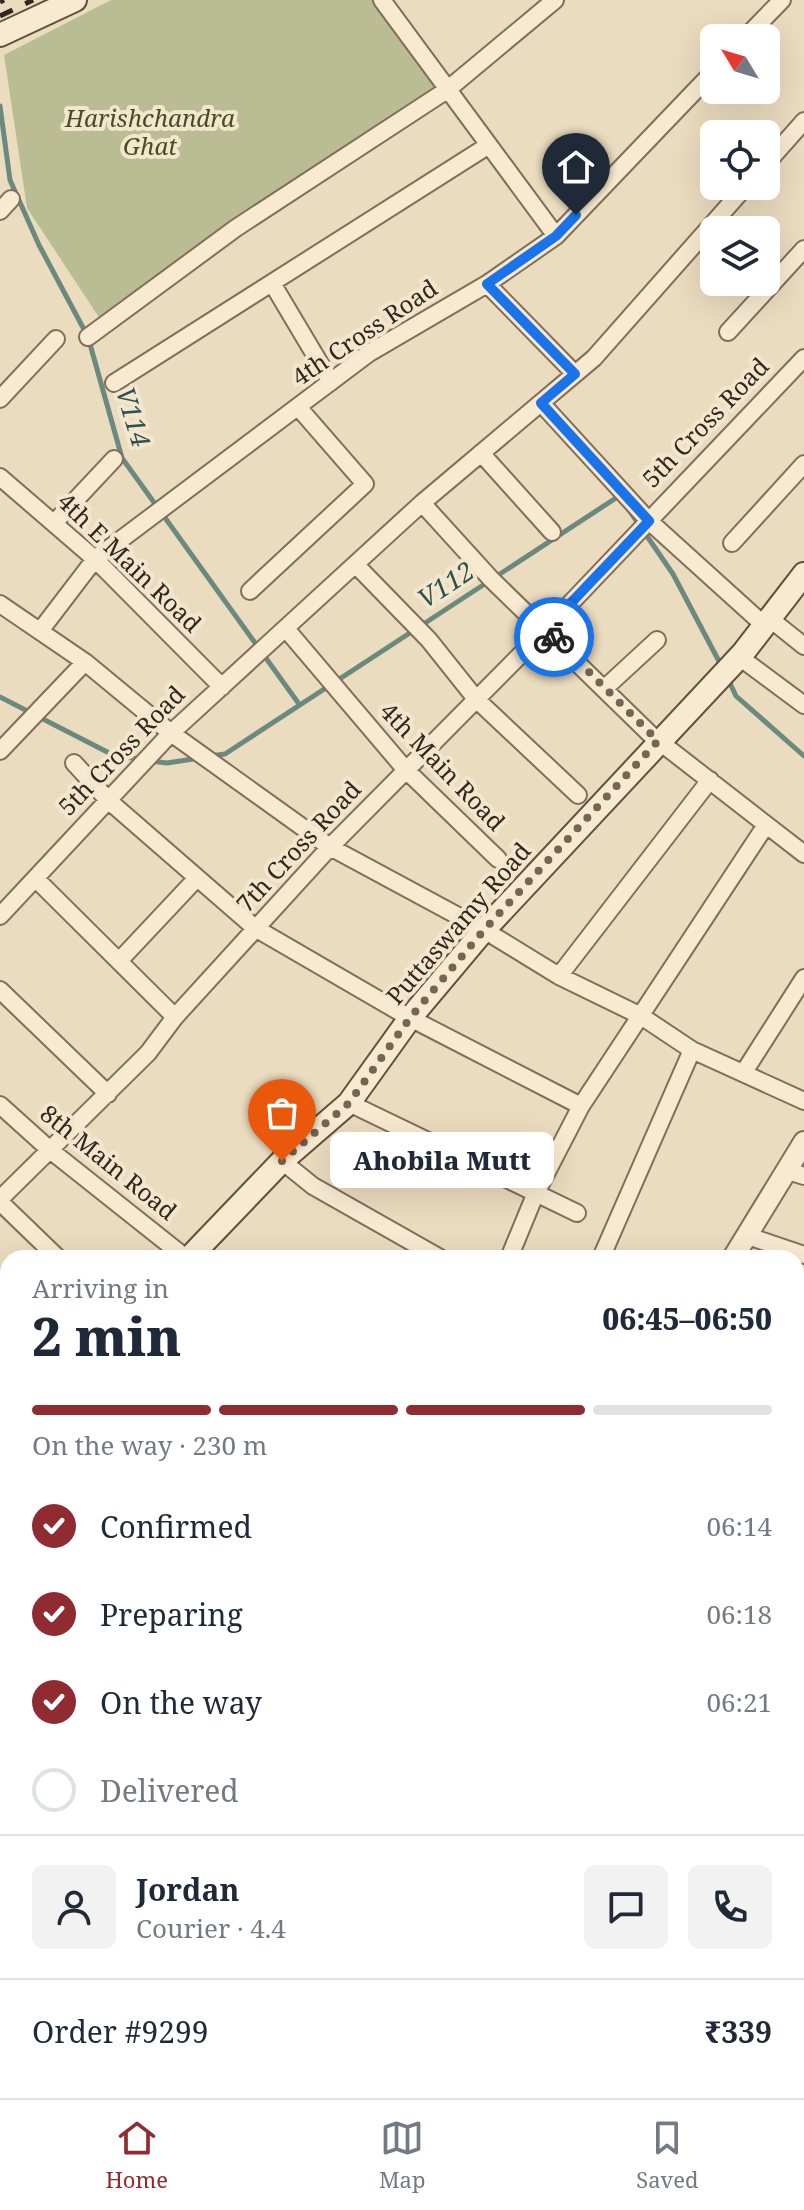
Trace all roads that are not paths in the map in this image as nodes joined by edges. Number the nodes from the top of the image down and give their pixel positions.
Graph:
1 (75, 0) edge
2 (382, 0) edge
3 (555, 0) edge
4 (782, 0) edge
5 (52, 5) edge
6 (759, 24) edge
7 (0, 35) edge
8 (700, 86) edge
9 (447, 90) junction
10 (804, 121) edge
11 (489, 145) junction
12 (780, 148) edge
13 (734, 200) edge
14 (556, 236) junction
15 (804, 249) edge
16 (272, 283) junction
17 (487, 284) junction
18 (728, 332) dead end
19 (88, 337) dead end
20 (56, 339) dead end
21 (804, 358) edge
22 (575, 374) junction
23 (331, 382) junction
24 (114, 383) dead end
25 (0, 399) edge
26 (541, 403) junction
27 (298, 407) junction
28 (481, 453) junction
29 (114, 459) dead end
30 (804, 464) edge
31 (0, 477) edge
32 (422, 503) junction
33 (54, 523) junction
34 (644, 525) junction
35 (552, 532) dead end
36 (732, 543) dead end
37 (95, 559) junction
38 (356, 565) junction
39 (804, 574) edge
40 (250, 591) dead end
41 (0, 604) edge
42 (766, 622) junction
43 (546, 629) junction
44 (287, 630) junction
45 (40, 631) junction
46 (657, 640) dead end
47 (804, 646) edge
48 (85, 662) junction
49 (733, 662) junction
50 (222, 687) junction
51 (605, 688) junction
52 (476, 699) junction
53 (804, 705) edge
54 (171, 733) junction
55 (658, 741) junction
56 (0, 751) edge
57 (74, 763) dead end
58 (405, 769) junction
59 (710, 780) junction
60 (578, 795) dead end
61 (109, 801) junction
62 (766, 825) junction
63 (330, 847) junction
64 (804, 854) edge
65 (498, 859) dead end
66 (197, 878) junction
67 (36, 879) junction
68 (0, 916) edge
69 (255, 928) junction
70 (484, 930) junction
71 (119, 961) junction
72 (559, 976) junction
73 (804, 978) edge
74 (0, 990) edge
75 (641, 1016) junction
76 (175, 1017) junction
77 (410, 1018) junction
78 (692, 1050) junction
79 (744, 1072) junction
80 (108, 1094) junction
81 (804, 1101) edge
82 (349, 1103) junction
83 (0, 1105) edge
84 (581, 1106) junction
85 (804, 1142) edge
86 (50, 1150) junction
87 (282, 1161) junction
88 (796, 1174) edge
89 (535, 1195) junction
90 (0, 1201) edge
91 (577, 1213) dead end
92 (748, 1236) junction
93 (50, 1250) edge
94 (178, 1250) edge
95 (196, 1250) edge
96 (426, 1250) edge
97 (512, 1250) edge
98 (604, 1250) edge
99 (738, 1250) edge
100 (789, 1250) edge

1 - 5 main road
2 - 9 street
3 - 9 street
4 - 6 street
5 - 7 main road
8 - 14 street, 4th Cross Road
9 - 11 street
9 - 19 street
10 - 12 street
11 - 14 street
11 - 16 street
13 - 22 street, 5th Cross Road
14 - 17 street, 4th Cross Road
15 - 18 street
16 - 23 street
16 - 24 street
17 - 22 street
17 - 23 street, 4th Cross Road
20 - 25 street
21 - 34 street, 5th Cross Road
22 - 26 street, 5th Cross Road
23 - 27 street, 4th Cross Road
26 - 28 street, 5th Cross Road
26 - 34 street
27 - 37 street, 4th Cross Road
27 - 40 street
28 - 32 street, 5th Cross Road
28 - 35 street
29 - 33 street
30 - 36 street
31 - 33 street, 4th E Main Road
32 - 38 street, 5th Cross Road
32 - 43 street
33 - 37 street, 4th E Main Road
34 - 42 street
34 - 43 street, 7th Cross Road
37 - 45 street, 4th Cross Road
37 - 50 street, 4th E Main Road
38 - 44 street, 5th Cross Road
38 - 52 street
39 - 42 main road
41 - 45 street
42 - 47 street
42 - 49 main road
43 - 51 street
43 - 52 street, 7th Cross Road
44 - 50 street, 5th Cross Road
44 - 58 street, 4th Main Road
45 - 48 street
46 - 51 street
48 - 54 street
48 - 56 street
49 - 53 street
49 - 55 main road
50 - 54 street, 5th Cross Road
51 - 55 street
52 - 58 street, 7th Cross Road
52 - 60 street
54 - 61 street, 5th Cross Road
54 - 63 street
55 - 59 street
55 - 70 main road, Puttaswamy Road
57 - 61 street
58 - 63 street, 7th Cross Road
58 - 65 street, 4th Main Road
59 - 62 street
59 - 72 street
61 - 66 street
61 - 67 street, 5th Cross Road
62 - 64 street
62 - 75 street
63 - 69 street, 7th Cross Road
63 - 70 street
66 - 69 street
66 - 71 street
67 - 68 street, 5th Cross Road
67 - 71 street
69 - 76 street, 7th Cross Road
69 - 77 street
70 - 72 street
70 - 77 main road, Puttaswamy Road
71 - 76 street
72 - 75 street
73 - 79 street
74 - 80 street
75 - 78 street
75 - 84 street
76 - 80 street, 7th Cross Road
77 - 82 main road, Puttaswamy Road
77 - 84 street
78 - 79 street
78 - 98 street
79 - 81 street
80 - 86 street, 7th Cross Road
82 - 87 main road, Puttaswamy Road
82 - 89 street
83 - 86 street, 8th Main Road
84 - 89 street
85 - 88 street
86 - 90 street, 7th Cross Road
86 - 94 street, 8th Main Road
87 - 95 main road, Puttaswamy Road
87 - 96 street
88 - 92 street
89 - 91 street
89 - 97 street
90 - 93 street
92 - 99 street
92 - 100 street

